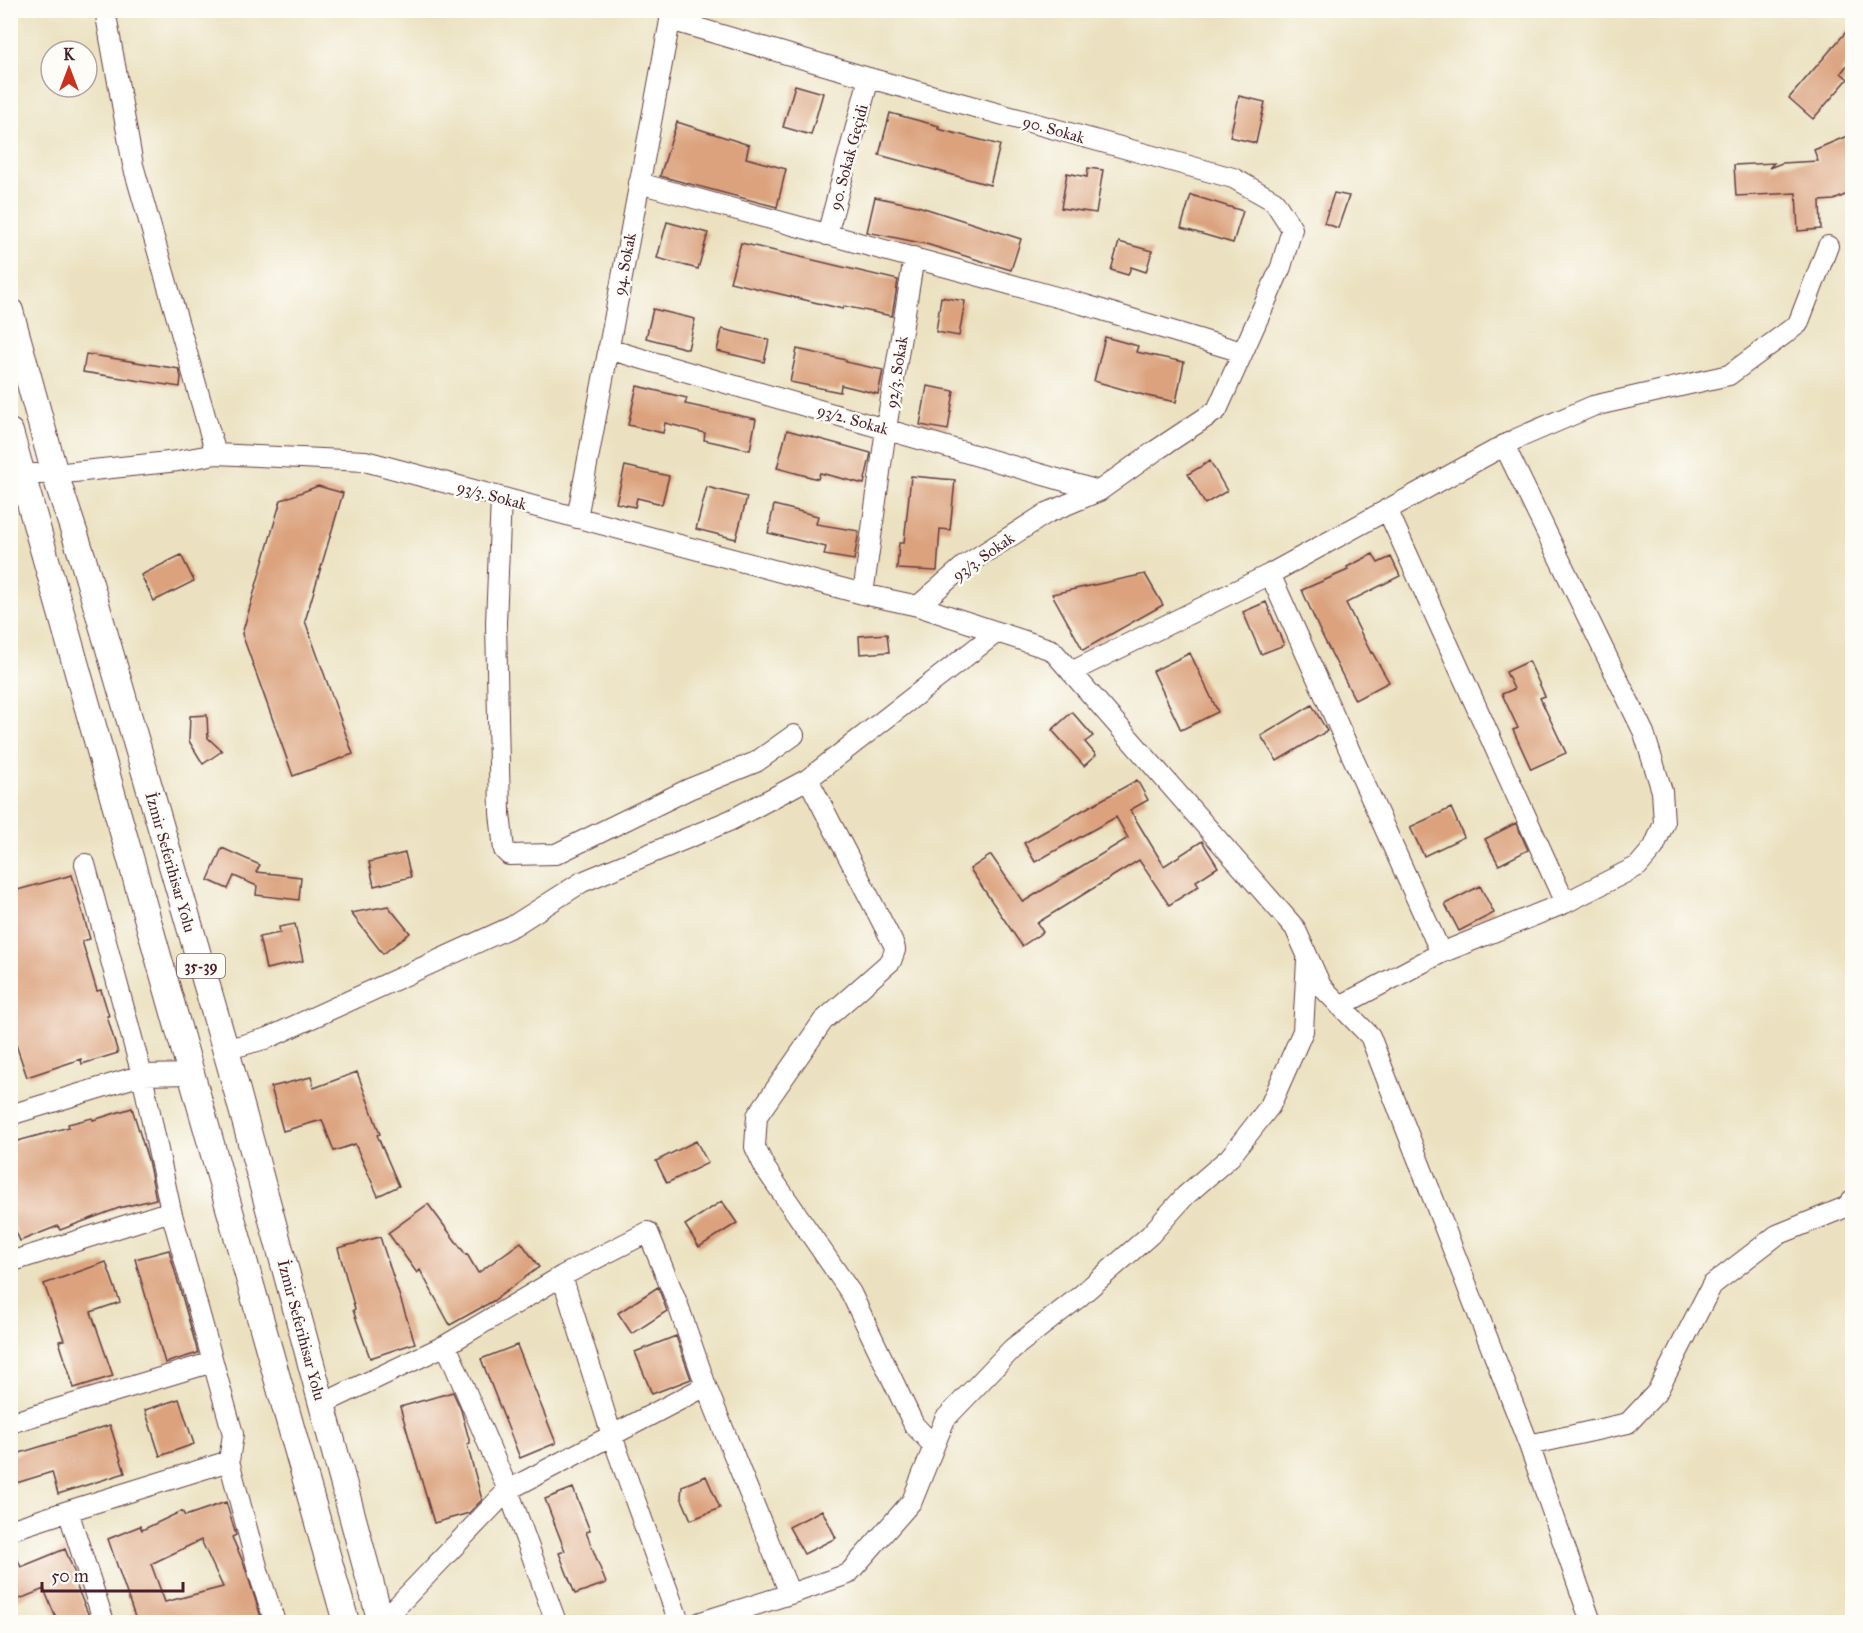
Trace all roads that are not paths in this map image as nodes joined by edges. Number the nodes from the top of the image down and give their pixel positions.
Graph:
1 (105, 10) edge
2 (671, 15) edge
3 (869, 78) junction
4 (639, 183) junction
5 (827, 235) junction
6 (1828, 246) dead end
7 (914, 257) junction
8 (10, 311) edge
9 (608, 348) junction
10 (1242, 352) junction
11 (886, 429) junction
12 (10, 432) edge
13 (1504, 445) junction
14 (216, 454) junction
15 (55, 474) junction
16 (17, 476) edge
17 (1099, 491) junction
18 (501, 498) junction
19 (1387, 509) junction
20 (577, 518) junction
21 (1270, 574) junction
22 (863, 594) junction
23 (918, 606) junction
24 (997, 632) junction
25 (1071, 672) junction
26 (794, 735) dead end
27 (808, 779) junction
28 (85, 864) dead end
29 (1565, 903) junction
30 (1441, 953) junction
31 (1307, 957) junction
32 (1340, 1006) junction
33 (225, 1050) junction
34 (193, 1074) junction
35 (142, 1075) junction
36 (10, 1115) edge
37 (1852, 1200) edge
38 (171, 1211) junction
39 (10, 1262) edge
40 (562, 1276) junction
41 (446, 1345) junction
42 (213, 1362) junction
43 (706, 1386) junction
44 (322, 1404) junction
45 (10, 1424) edge
46 (612, 1436) junction
47 (1529, 1445) junction
48 (934, 1446) junction
49 (229, 1461) junction
50 (508, 1490) junction
51 (68, 1511) junction
52 (10, 1530) edge
53 (790, 1594) junction
54 (104, 1623) edge
55 (275, 1623) edge
56 (346, 1623) edge
57 (382, 1623) edge
58 (556, 1623) edge
59 (679, 1623) edge
60 (701, 1623) edge
61 (1591, 1623) edge

1 - 14 street
2 - 3 street, 90. Sokak
2 - 4 street, 94. Sokak
3 - 5 street, 90. Sokak Geçidi
3 - 10 street, 90. Sokak
4 - 5 street
4 - 9 street, 94. Sokak
5 - 7 street
6 - 13 street
7 - 10 street
7 - 11 street, 92/3. Sokak
8 - 15 main road, İzmir Seferihisar Yolu / 35-39
9 - 11 street, 93/2. Sokak
9 - 20 street, 94. Sokak
10 - 17 street, 93/3. Sokak
11 - 17 street, 93/2. Sokak
11 - 22 street, 92/3. Sokak
12 - 16 main road, 35-39
13 - 19 street
13 - 29 street
14 - 15 street, 93/3. Sokak
14 - 18 street, 93/3. Sokak
15 - 16 street, 93/3. Sokak
15 - 33 main road, İzmir Seferihisar Yolu / 35-39
16 - 34 main road, 35-39
17 - 23 street, 93/3. Sokak
18 - 20 street, 93/3. Sokak
18 - 26 street
19 - 21 street
19 - 29 street
20 - 22 street, 93/3. Sokak
21 - 25 street
21 - 30 street
22 - 23 street, 93/3. Sokak
23 - 24 street
24 - 25 street
24 - 27 street
25 - 31 street
27 - 33 street
27 - 48 street
28 - 35 street
29 - 30 street
30 - 32 street
31 - 32 street
31 - 48 street
32 - 47 street
33 - 44 main road, İzmir Seferihisar Yolu / 35-39
34 - 35 street
34 - 56 main road, 35-39
35 - 36 street
35 - 38 street
37 - 47 street
38 - 39 street
38 - 42 street
40 - 41 street
40 - 43 street
40 - 46 street
41 - 44 street
41 - 50 street
42 - 45 street
42 - 49 street
43 - 46 street
43 - 53 street
44 - 57 main road, İzmir Seferihisar Yolu / 35-39
46 - 50 street
46 - 59 street
47 - 61 street
48 - 53 street
49 - 51 street
49 - 55 street
50 - 57 street
50 - 58 street
51 - 52 street
51 - 54 street
53 - 60 street

